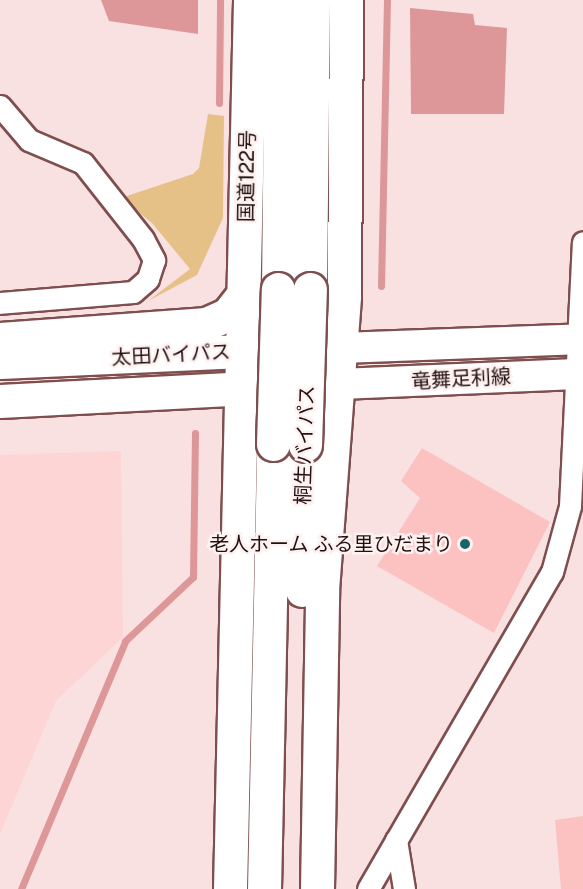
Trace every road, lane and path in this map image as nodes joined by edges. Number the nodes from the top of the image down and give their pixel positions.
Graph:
1 (250, 0) edge
2 (281, 0) edge
3 (313, 0) edge
4 (346, 0) edge
5 (0, 106) edge
6 (583, 242) edge
7 (244, 292) junction
8 (0, 303) edge
9 (0, 339) edge
10 (580, 339) edge
11 (341, 348) junction
12 (243, 351) junction
13 (0, 362) edge
14 (580, 374) edge
15 (340, 384) junction
16 (242, 388) junction
17 (0, 401) edge
18 (289, 444) junction
19 (396, 840) junction
20 (230, 889) edge
21 (264, 889) edge
22 (296, 889) edge
23 (317, 889) edge
24 (368, 889) edge
25 (404, 889) edge

1 - 7 highway, 国道122号
2 - 18 highway, 桐生バイパス, bridge
3 - 18 highway, 桐生バイパス, bridge
4 - 11 highway
5 - 8 street
6 - 10 street
7 - 9 highway
7 - 12 highway, 国道122号
10 - 11 main road, 竜舞足利線
10 - 14 street
11 - 12 highway, 太田バイパス
11 - 15 highway
12 - 13 highway, 太田バイパス
12 - 16 highway, 国道122号
14 - 15 main road, 竜舞足利線
14 - 19 street
15 - 16 highway, 太田バイパス
15 - 23 highway
16 - 17 highway, 太田バイパス
16 - 20 highway, 国道122号
18 - 21 highway, 桐生バイパス
18 - 22 highway, 桐生バイパス
19 - 24 street
19 - 25 street

